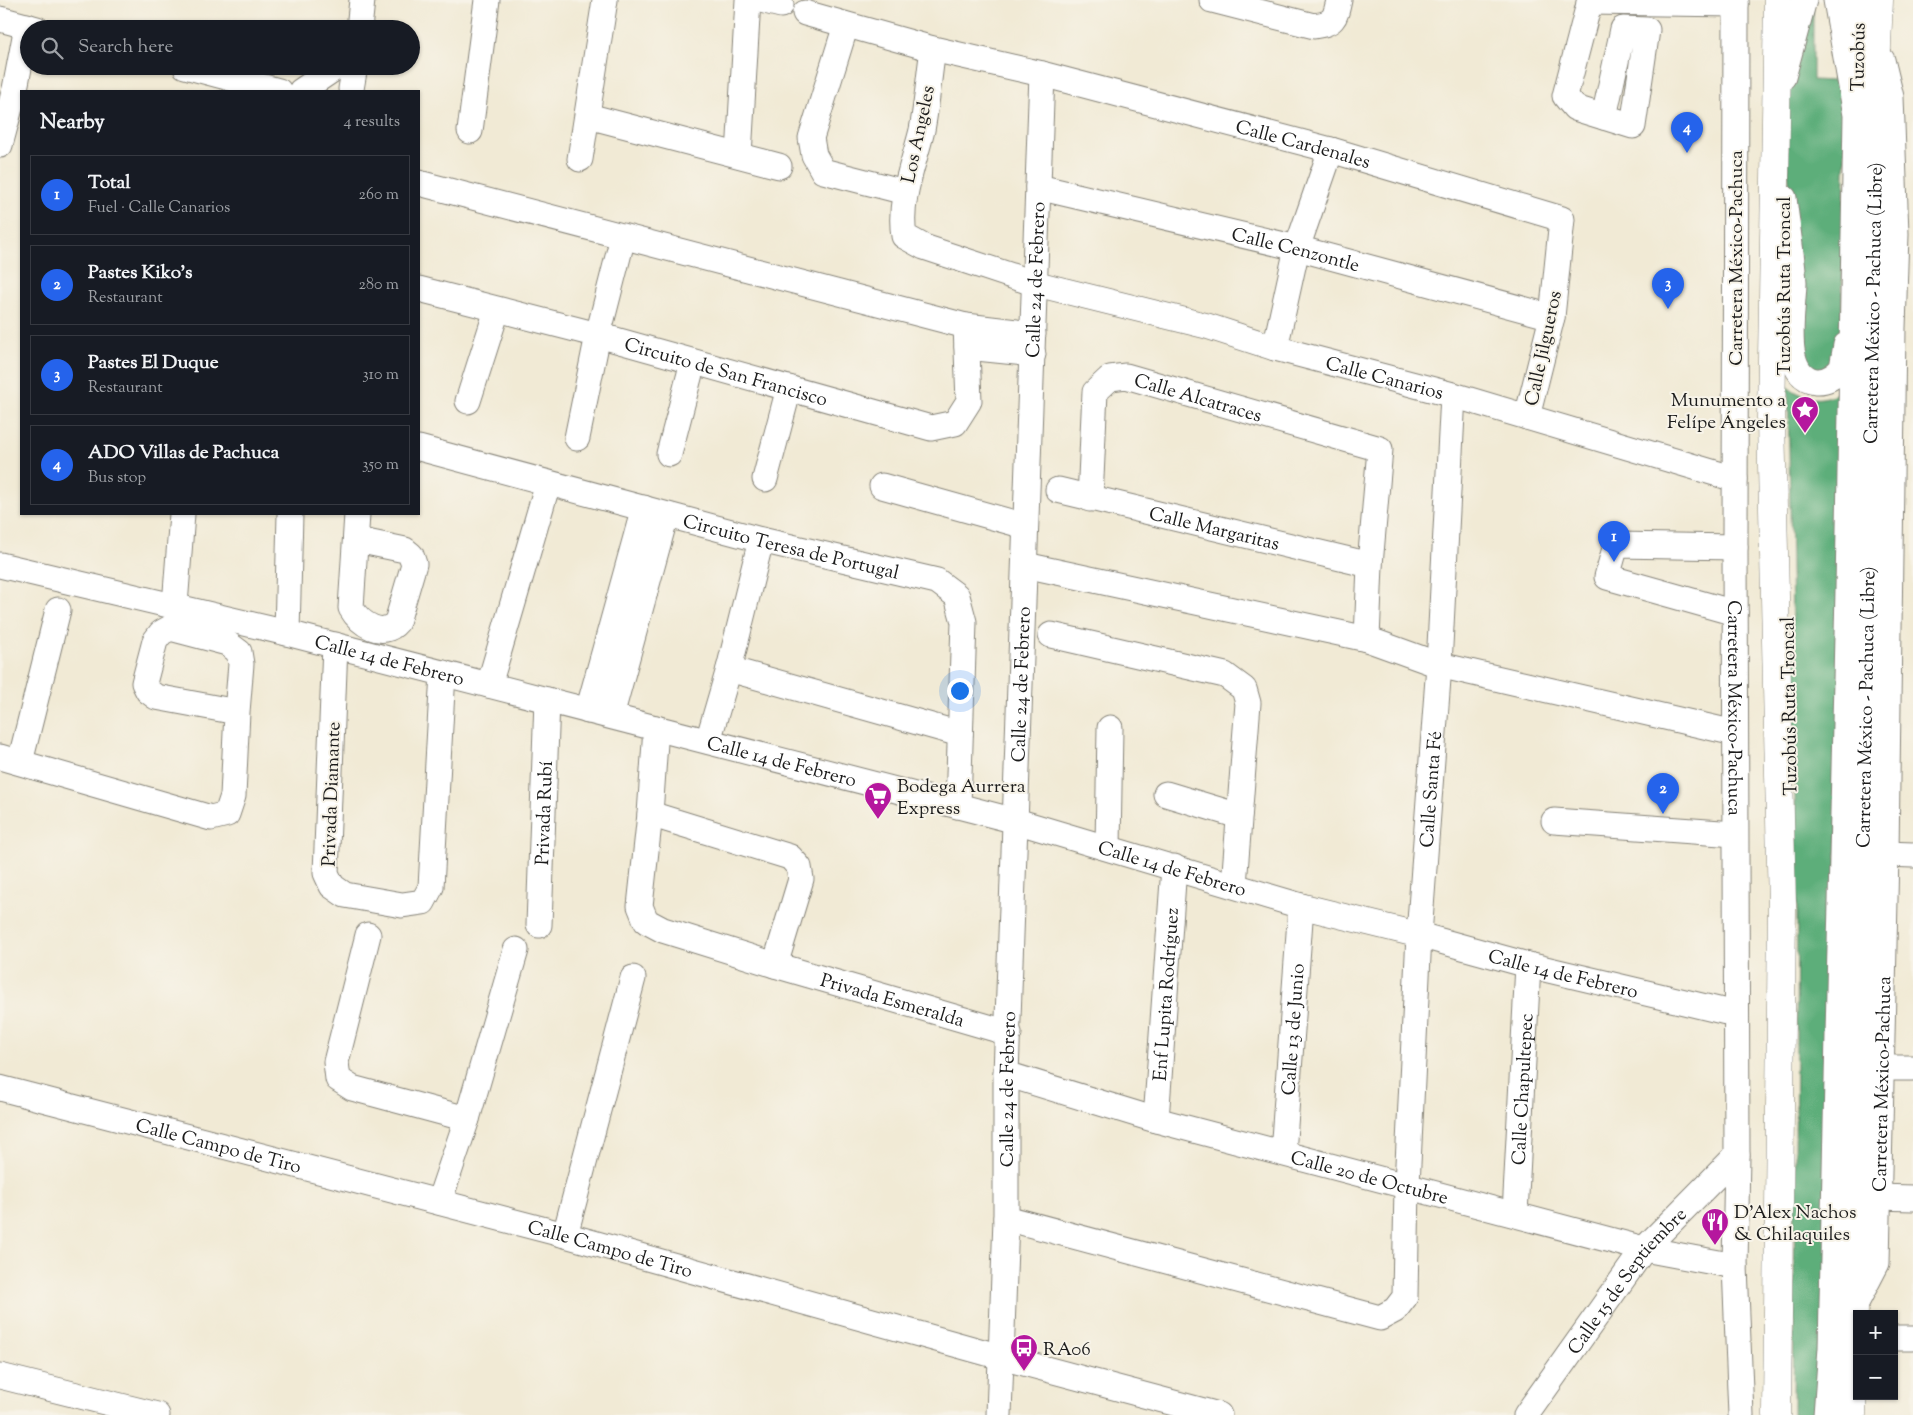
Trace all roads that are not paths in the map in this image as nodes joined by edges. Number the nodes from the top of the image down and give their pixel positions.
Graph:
1 (362, 0) edge
2 (487, 0) edge
3 (605, 0) edge
4 (748, 0) edge
5 (1212, 0) edge
6 (1339, 0) edge
7 (1778, 0) edge
8 (1783, 0) edge
9 (1804, 0) edge
10 (1836, 0) edge
11 (1590, 1) edge
12 (1736, 2) edge
13 (1875, 2) edge
14 (805, 13) dead end
15 (0, 19) edge
16 (360, 20) edge
17 (846, 24) junction
18 (20, 25) edge
19 (932, 49) junction
20 (20, 66) edge
21 (1042, 74) junction
22 (219, 75) edge
23 (325, 75) edge
24 (1782, 86) junction
25 (13, 88) edge
26 (275, 90) edge
27 (302, 90) edge
28 (1894, 97) edge
29 (1856, 115) junction
30 (588, 116) junction
31 (1604, 117) dead end
32 (470, 131) dead end
33 (0, 145) edge
34 (1331, 150) junction
35 (739, 155) junction
36 (1903, 155) edge
37 (580, 159) dead end
38 (779, 166) dead end
39 (420, 183) edge
40 (1783, 186) junction
41 (1038, 187) junction
42 (905, 192) junction
43 (1562, 219) joint
44 (1855, 226) junction
45 (1905, 229) edge
46 (623, 237) junction
47 (1297, 248) junction
48 (1033, 283) junction
49 (420, 289) edge
50 (497, 310) junction
51 (1552, 316) junction
52 (1903, 325) edge
53 (598, 335) junction
54 (967, 337) junction
55 (1033, 344) junction
56 (1275, 348) junction
57 (693, 362) junction
58 (789, 388) junction
59 (1453, 395) junction
60 (468, 401) dead end
61 (1527, 417) junction
62 (577, 438) dead end
63 (420, 448) edge
64 (669, 454) dead end
65 (765, 479) dead end
66 (1734, 479) junction
67 (548, 483) junction
68 (882, 486) dead end
69 (1058, 490) dead end
70 (1090, 499) junction
71 (655, 512) junction
72 (182, 515) edge
73 (290, 515) edge
74 (358, 515) edge
75 (1025, 526) junction
76 (357, 540) dead end
77 (761, 540) junction
78 (1735, 547) junction
79 (0, 565) edge
80 (1025, 565) junction
81 (1370, 565) junction
82 (176, 605) junction
83 (58, 610) dead end
84 (1735, 613) junction
85 (287, 633) junction
86 (1051, 635) dead end
87 (1367, 639) junction
88 (335, 645) junction
89 (1439, 665) junction
90 (729, 670) junction
91 (444, 673) junction
92 (489, 685) junction
93 (547, 700) junction
94 (236, 712) junction
95 (600, 713) junction
96 (656, 728) junction
97 (1110, 728) dead end
98 (1735, 732) junction
99 (960, 734) junction
100 (708, 741) junction
101 (10, 759) edge
102 (1166, 794) dead end
103 (958, 806) junction
104 (650, 814) junction
105 (1239, 816) junction
106 (1016, 821) junction
107 (1554, 821) dead end
108 (1735, 834) junction
109 (1108, 847) junction
110 (1886, 854) junction
111 (1913, 854) edge
112 (1174, 867) junction
113 (1234, 885) junction
114 (1301, 906) junction
115 (539, 925) dead end
116 (368, 935) dead end
117 (1419, 935) junction
118 (516, 950) dead end
119 (775, 965) junction
120 (1528, 965) junction
121 (633, 978) dead end
122 (1735, 1014) junction
123 (1009, 1033) junction
124 (1880, 1068) junction
125 (1913, 1068) edge
126 (1006, 1074) junction
127 (0, 1088) edge
128 (466, 1118) junction
129 (1156, 1120) junction
130 (1284, 1153) junction
131 (1737, 1154) junction
132 (1407, 1186) junction
133 (1878, 1197) junction
134 (1913, 1198) edge
135 (440, 1202) junction
136 (1514, 1214) junction
137 (1006, 1218) junction
138 (565, 1235) junction
139 (1644, 1249) junction
140 (1735, 1266) junction
141 (1853, 1309) junction
142 (1898, 1338) edge
143 (1913, 1338) edge
144 (1847, 1342) edge
145 (1001, 1357) junction
146 (0, 1376) edge
147 (157, 1415) edge
148 (999, 1415) edge
149 (1219, 1415) edge
150 (1526, 1415) edge
151 (1741, 1415) edge
152 (1777, 1415) edge
153 (1788, 1415) edge
154 (1828, 1415) edge
155 (1852, 1415) edge

1 - 16 street
2 - 32 street
3 - 30 street
4 - 35 street
5 - 6 street
7 - 152 highway
8 - 24 street
9 - 24 street, Tuzobús Ruta Troncal
10 - 29 street
11 - 12 street
11 - 31 street
12 - 66 street, Carretera México-Pachuca
13 - 28 highway, Carretera México - Pachuca (Libre)
13 - 29 street, Tuzobús
14 - 17 street
15 - 18 street
17 - 19 street
17 - 42 street, Los Angeles
19 - 21 street
19 - 42 street, Los Angeles
20 - 25 street
21 - 34 street, Calle Cardenales
21 - 41 street, Calle 24 de Febrero
22 - 26 street
23 - 27 street
24 - 40 street, Tuzobús Ruta Troncal
25 - 33 street
28 - 36 street, Carretera México-Pachuca
28 - 141 highway, Carretera México - Pachuca (Libre)
29 - 44 street
30 - 35 street
30 - 37 street
34 - 43 street, Calle Cardenales
34 - 47 street
35 - 38 street
36 - 45 street, Carretera México-Pachuca
39 - 46 street
40 - 44 street
40 - 153 street, Tuzobús Ruta Troncal
41 - 47 street, Calle Cenzontle
41 - 48 street, Calle 24 de Febrero
42 - 48 street, Calle Canarios
43 - 51 street, Calle Jilgueros
44 - 144 street
45 - 52 street, Carretera México-Pachuca
46 - 53 street
46 - 54 street
47 - 51 street, Calle Cenzontle
47 - 56 street
48 - 55 street, Calle 24 de Febrero
48 - 56 street, Calle Canarios
49 - 50 street, Circuito de San Francisco
50 - 53 street, Circuito de San Francisco
50 - 60 street
51 - 61 street, Calle Jilgueros
52 - 110 street, Carretera México-Pachuca
53 - 57 street, Circuito de San Francisco
53 - 62 street
54 - 55 street
54 - 58 street, Circuito de San Francisco
55 - 75 street, Calle 24 de Febrero
56 - 59 street, Calle Canarios
57 - 58 street, Circuito de San Francisco
57 - 64 street
58 - 65 street
59 - 61 street, Calle Canarios
59 - 89 street, Calle Santa Fé
61 - 66 street, Calle Canarios
63 - 67 street, Circuito Teresa de Portugal
66 - 78 street, Carretera México-Pachuca
67 - 71 street, Circuito Teresa de Portugal
67 - 92 street
68 - 75 street
69 - 70 street, Calle Margaritas
70 - 81 street, Calle Margaritas
70 - 81 street, Calle Alcatraces
71 - 77 street, Circuito Teresa de Portugal
71 - 95 street
72 - 82 street
73 - 85 street
74 - 76 street
75 - 80 street, Calle 24 de Febrero
77 - 90 street
77 - 99 street, Circuito Teresa de Portugal
78 - 84 street, Carretera México-Pachuca
78 - 84 street
79 - 82 street, Calle 14 de Febrero
80 - 87 street
80 - 106 street, Calle 24 de Febrero
81 - 87 street
82 - 85 street, Calle 14 de Febrero
83 - 101 street
84 - 98 street, Carretera México-Pachuca
85 - 88 street, Calle 14 de Febrero
86 - 105 street
87 - 89 street
88 - 91 street, Calle 14 de Febrero
88 - 91 street, Privada Diamante
89 - 98 street
89 - 117 street, Calle Santa Fé
90 - 99 street
90 - 100 street
91 - 92 street, Calle 14 de Febrero
92 - 93 street, Calle 14 de Febrero
93 - 95 street, Calle 14 de Febrero
93 - 115 street, Privada Rubí
94 - 94 street
94 - 101 street
95 - 96 street, Calle 14 de Febrero
96 - 100 street, Calle 14 de Febrero
96 - 104 street, Privada Esmeralda
97 - 109 street
98 - 108 street, Carretera México-Pachuca
99 - 103 street, Circuito Teresa de Portugal
100 - 103 street, Calle 14 de Febrero
102 - 105 street
103 - 106 street, Calle 14 de Febrero
104 - 119 street, Privada Esmeralda
104 - 119 street
105 - 113 street
106 - 109 street, Calle 14 de Febrero
106 - 123 street, Calle 24 de Febrero
107 - 108 street
108 - 122 street, Carretera México-Pachuca
109 - 112 street, Calle 14 de Febrero
110 - 111 street
110 - 124 street, Carretera México-Pachuca
112 - 113 street, Calle 14 de Febrero
112 - 129 street, Enf Lupita Rodríguez
113 - 114 street, Calle 14 de Febrero
114 - 117 street, Calle 14 de Febrero
114 - 130 street, Calle 13 de Junio
116 - 128 street
117 - 120 street, Calle 14 de Febrero
117 - 132 street, Calle Santa Fé
118 - 128 street
119 - 123 street, Privada Esmeralda
120 - 122 street, Calle 14 de Febrero
120 - 136 street, Calle Chapultepec
121 - 138 street
122 - 131 street, Carretera México-Pachuca
123 - 126 street, Calle 24 de Febrero
124 - 125 street
124 - 133 street, Carretera México-Pachuca
126 - 129 street, Calle 20 de Octubre
126 - 137 street, Calle 24 de Febrero
127 - 135 street, Calle Campo de Tiro
128 - 135 street
129 - 130 street, Calle 20 de Octubre
130 - 132 street, Calle 20 de Octubre
131 - 139 street, Calle 15 de Septiembre
131 - 140 street, Carretera México-Pachuca
132 - 136 street, Calle 20 de Octubre
132 - 137 street, Calle Santa Fé
133 - 134 street
133 - 141 street, Carretera México-Pachuca
135 - 138 street, Calle Campo de Tiro
136 - 139 street, Calle 20 de Octubre
137 - 145 street, Calle 24 de Febrero
138 - 145 street, Calle Campo de Tiro
139 - 140 street, Calle 20 de Octubre
139 - 150 street, Calle 15 de Septiembre
140 - 151 street, Carretera México-Pachuca
141 - 144 highway, Carretera México - Pachuca (Libre)
142 - 143 street
144 - 154 street
144 - 155 highway, Carretera México - Pachuca (Libre)
145 - 148 street, Calle 24 de Febrero
145 - 149 street, Calle Campo de Tiro
146 - 147 street

